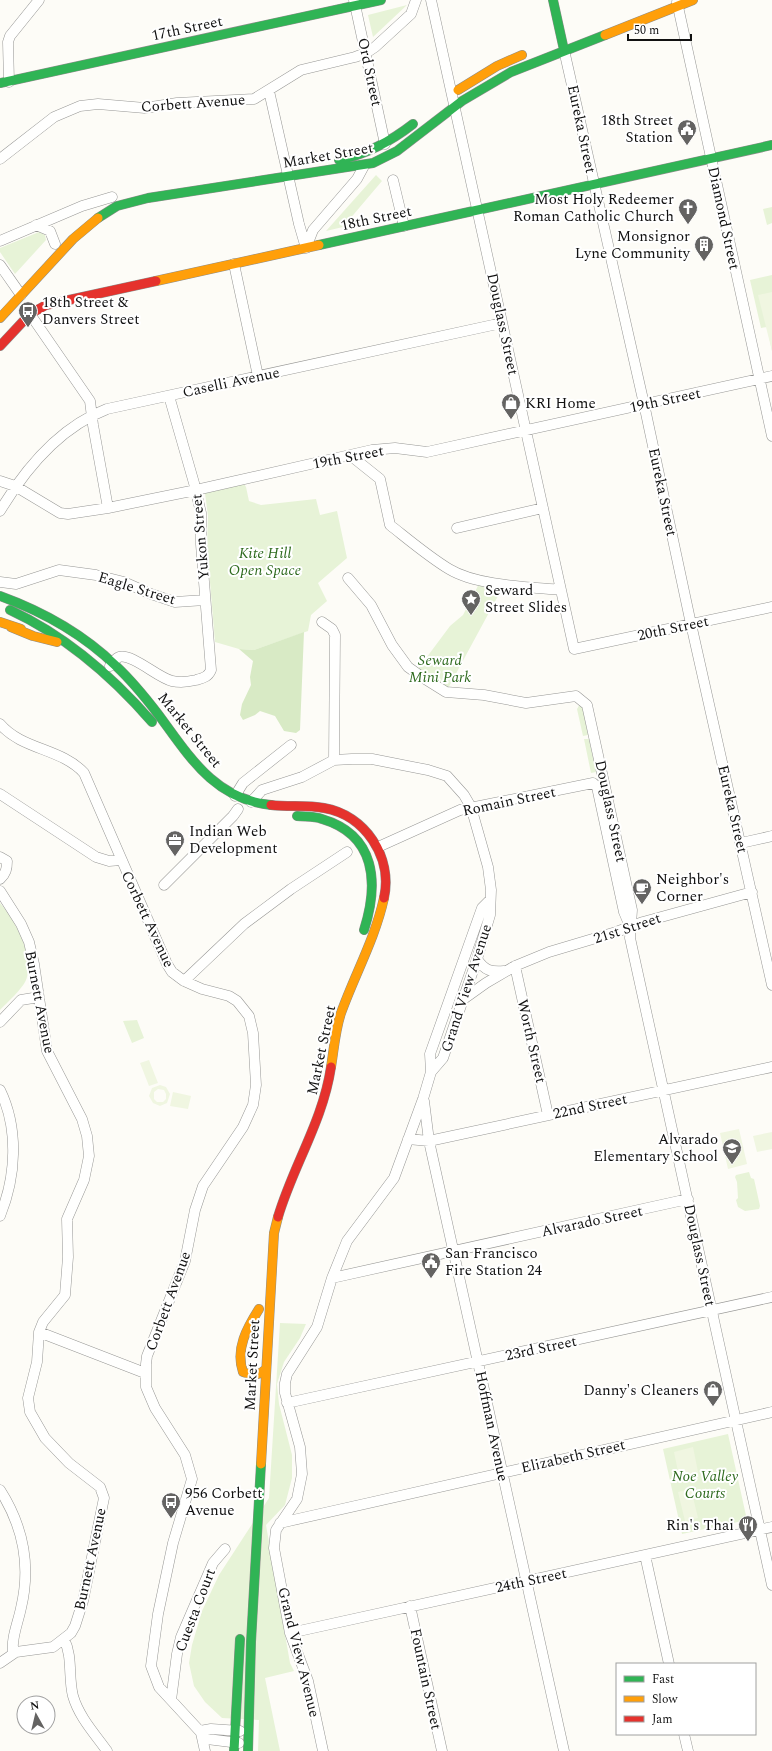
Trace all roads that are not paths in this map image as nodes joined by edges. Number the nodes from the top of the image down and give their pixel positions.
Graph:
1 (39, 0) edge
2 (381, 0) edge
3 (416, 0) edge
4 (431, 0) edge
5 (553, 0) edge
6 (670, 0) edge
7 (693, 0) edge
8 (355, 3) edge
9 (677, 4) edge
10 (616, 20) dead end
11 (572, 37) dead end
12 (553, 44) dead end
13 (563, 45) junction
14 (533, 51) dead end
15 (366, 53) junction
16 (4, 82) edge
17 (269, 91) junction
18 (448, 97) junction
19 (455, 106) junction
20 (420, 118) dead end
21 (386, 144) junction
22 (772, 145) edge
23 (711, 158) junction
24 (0, 159) edge
25 (364, 166) junction
26 (287, 172) junction
27 (393, 180) dead end
28 (188, 182) dead end
29 (594, 184) junction
30 (122, 193) dead end
31 (112, 197) junction
32 (478, 210) junction
33 (82, 216) dead end
34 (36, 225) junction
35 (404, 226) junction
36 (68, 231) dead end
37 (0, 240) edge
38 (52, 247) joint
39 (306, 248) junction
40 (234, 264) junction
41 (0, 265) edge
42 (24, 277) dead end
43 (15, 292) junction
44 (30, 314) junction
45 (0, 318) edge
46 (502, 323) junction
47 (0, 346) edge
48 (258, 376) junction
49 (772, 376) edge
50 (760, 379) junction
51 (169, 396) junction
52 (644, 404) junction
53 (92, 415) junction
54 (526, 430) junction
55 (772, 436) edge
56 (350, 455) junction
57 (0, 481) edge
58 (15, 486) junction
59 (196, 490) junction
60 (108, 508) junction
61 (543, 508) junction
62 (0, 512) edge
63 (457, 528) dead end
64 (348, 578) dead end
65 (0, 582) edge
66 (561, 590) junction
67 (0, 596) edge
68 (205, 600) junction
69 (0, 606) edge
70 (772, 607) edge
71 (38, 610) junction
72 (32, 621) junction
73 (0, 622) edge
74 (322, 622) dead end
75 (691, 624) junction
76 (11, 627) junction
77 (73, 648) junction
78 (574, 649) joint
79 (113, 663) junction
80 (103, 673) junction
81 (0, 724) edge
82 (155, 727) dead end
83 (164, 739) dead end
84 (291, 745) dead end
85 (334, 760) junction
86 (182, 762) dead end
87 (597, 787) joint
88 (0, 794) edge
89 (235, 796) junction
90 (234, 807) joint
91 (250, 807) junction
92 (472, 807) junction
93 (287, 816) dead end
94 (772, 836) edge
95 (741, 843) junction
96 (378, 847) junction
97 (347, 852) dead end
98 (0, 856) edge
99 (122, 860) junction
100 (0, 879) edge
101 (164, 886) dead end
102 (0, 891) edge
103 (752, 892) junction
104 (490, 900) junction
105 (630, 926) junction
106 (359, 942) dead end
107 (477, 960) junction
108 (510, 969) junction
109 (184, 981) junction
110 (772, 985) edge
111 (39, 996) junction
112 (464, 998) junction
113 (0, 1022) edge
114 (772, 1067) edge
115 (431, 1072) junction
116 (0, 1090) edge
117 (664, 1090) junction
118 (423, 1100) junction
119 (548, 1116) junction
120 (408, 1139) junction
121 (429, 1141) junction
122 (688, 1199) junction
123 (0, 1216) edge
124 (453, 1251) junction
125 (332, 1278) junction
126 (772, 1297) edge
127 (712, 1310) junction
128 (257, 1331) dead end
129 (40, 1332) junction
130 (478, 1362) junction
131 (266, 1369) junction
132 (145, 1373) junction
133 (287, 1403) junction
134 (772, 1412) edge
135 (736, 1420) junction
136 (502, 1472) junction
137 (0, 1490) edge
138 (280, 1523) junction
139 (772, 1527) edge
140 (760, 1529) junction
141 (225, 1549) dead end
142 (645, 1555) junction
143 (526, 1581) junction
144 (772, 1585) edge
145 (410, 1606) junction
146 (241, 1626) dead end
147 (290, 1633) junction
148 (64, 1639) junction
149 (13, 1653) junction
150 (0, 1663) edge
151 (669, 1663) edge
152 (171, 1700) junction
153 (235, 1730) junction
154 (200, 1731) junction
155 (248, 1731) junction
156 (684, 1735) edge
157 (234, 1747) edge
158 (248, 1747) edge
159 (107, 1751) edge
160 (205, 1751) edge
161 (323, 1751) edge
162 (442, 1751) edge
163 (564, 1751) edge
164 (688, 1751) edge

1 - 16 street
2 - 8 main road, 17th Street
3 - 15 street, Corbett Avenue
4 - 18 street, Douglass Street
5 - 13 main road, Eureka Street
6 - 10 main road
7 - 9 main road, Market Street
8 - 15 street, Ord Street
8 - 16 main road, 17th Street
9 - 13 main road, Market Street
9 - 23 street, Diamond Street
11 - 13 main road, Market Street
12 - 13 main road, Market Street
13 - 19 main road, Market Street
13 - 29 street, Eureka Street
14 - 18 main road
15 - 17 street, Corbett Avenue
15 - 21 street, Ord Street
17 - 24 street, Corbett Avenue
17 - 26 street
18 - 19 street, Douglass Street
19 - 25 main road, Market Street
19 - 32 street, Douglass Street
20 - 21 main road, Market Street
21 - 26 main road, Market Street
22 - 23 main road, 18th Street
23 - 29 main road, 18th Street
23 - 50 street, Diamond Street
25 - 26 main road, Market Street
25 - 39 street
26 - 28 main road, Market Street
26 - 39 street
26 - 43 main road, Market Street
27 - 35 street
29 - 32 main road, 18th Street
29 - 52 street, Eureka Street
30 - 31 main road
31 - 33 main road
31 - 34 street
32 - 35 main road, 18th Street
32 - 46 street, Douglass Street
34 - 37 street
34 - 38 street
35 - 39 main road, 18th Street
36 - 38 main road
39 - 40 main road, 18th Street
40 - 44 main road, 18th Street
40 - 48 street
41 - 43 street
42 - 43 main road, Market Street
43 - 45 main road, Market Street
44 - 47 main road, 18th Street
44 - 53 street
46 - 48 street, Caselli Avenue
46 - 54 street, Douglass Street
48 - 51 street, Caselli Avenue
49 - 50 street, 19th Street
50 - 52 street, 19th Street
50 - 55 street, Diamond Street
51 - 53 street, Caselli Avenue
51 - 59 street, Yukon Street
52 - 54 street, 19th Street
52 - 75 street, Eureka Street
53 - 58 street, Caselli Avenue
53 - 60 street
54 - 56 street, 19th Street
54 - 61 street, Douglass Street
56 - 59 street, 19th Street
56 - 66 street
57 - 58 street, 19th Street
58 - 60 street, 19th Street
58 - 62 street, Caselli Avenue
59 - 60 street, 19th Street
59 - 68 street, Yukon Street
61 - 63 street
61 - 66 street, Douglass Street
64 - 105 street, Douglass Street
65 - 68 street, Eagle Street
66 - 78 street, Douglass Street
67 - 71 main road, Market Street
68 - 79 street, Yukon Street
69 - 72 main road, Market Street
70 - 75 street, 20th Street
71 - 72 main road
71 - 79 main road, Market Street
72 - 76 main road
72 - 77 main road, Market Street
73 - 76 main road
74 - 85 street
75 - 78 street, 20th Street
75 - 95 street, Eureka Street
76 - 77 main road
77 - 80 main road, Market Street
79 - 80 street
79 - 89 main road, Market Street
80 - 82 main road, Market Street
81 - 99 street, Corbett Avenue
83 - 86 main road, Market Street
84 - 89 street
85 - 91 street, Grand View Avenue
85 - 92 street, Grand View Avenue
87 - 92 street, Romain Street
87 - 105 street, Douglass Street
88 - 99 street
89 - 91 main road, Market Street
90 - 91 main road, Market Street
90 - 101 street
91 - 96 main road, Market Street
92 - 96 street, Romain Street
92 - 104 street, Grand View Avenue
93 - 106 main road
94 - 95 street
95 - 103 street, Eureka Street
96 - 131 main road, Market Street
97 - 109 street
98 - 100 street
99 - 109 street, Corbett Avenue
102 - 111 street, Burnett Avenue
103 - 105 street, 21st Street
103 - 110 street, Eureka Street
104 - 107 street, Grand View Avenue
104 - 115 street, Grand View Avenue
105 - 108 street, 21st Street
105 - 117 street, Douglass Street
107 - 108 street, 21st Street
107 - 112 street, Grand View Avenue
108 - 112 street, 21st Street
108 - 119 street, Worth Street
109 - 132 street, Corbett Avenue
111 - 113 street
111 - 129 street, Burnett Avenue
112 - 115 street, Grand View Avenue
114 - 117 street, 22nd Street
115 - 118 street, Grand View Avenue
116 - 123 street
117 - 119 street, 22nd Street
117 - 122 street, Douglass Street
118 - 120 street, Grand View Avenue
118 - 121 street, Hoffman Avenue
119 - 121 street, 22nd Street
120 - 121 street, 22nd Street
120 - 125 street, Grand View Avenue
121 - 124 street, Hoffman Avenue
122 - 124 street, Alvarado Street
122 - 127 street, Douglass Street
124 - 125 street, Alvarado Street
124 - 130 street, Hoffman Avenue
125 - 133 street, Grand View Avenue
126 - 127 street, 23rd Street
127 - 130 street, 23rd Street
127 - 135 street, Douglass Street
128 - 131 main road, Market Street
129 - 132 street
129 - 148 street, Burnett Avenue
130 - 133 street, 23rd Street
130 - 136 street, Hoffman Avenue
131 - 155 main road, Market Street
132 - 152 street, Corbett Avenue
133 - 138 street, Grand View Avenue
134 - 135 street, Elizabeth Street
135 - 136 street, Elizabeth Street
135 - 140 street, Douglass Street
136 - 138 street, Elizabeth Street
136 - 143 street, Hoffman Avenue
137 - 149 street
138 - 147 street, Grand View Avenue
139 - 140 street, 24th Street
140 - 142 street, 24th Street
140 - 144 street, Douglass Street
141 - 152 street, Cuesta Court
142 - 143 street, 24th Street
142 - 151 street
143 - 145 street, 24th Street
143 - 163 street, Hoffman Avenue
145 - 147 street, 24th Street
145 - 162 street, Fountain Street
146 - 153 main road
147 - 161 street, Grand View Avenue
148 - 149 street, Burnett Avenue
148 - 159 street
149 - 150 street, Burnett Avenue
152 - 154 street, Corbett Avenue
153 - 154 street
153 - 155 street
153 - 157 main road
154 - 157 street
154 - 160 street
155 - 158 main road, Market Street
156 - 164 street
157 - 158 street

